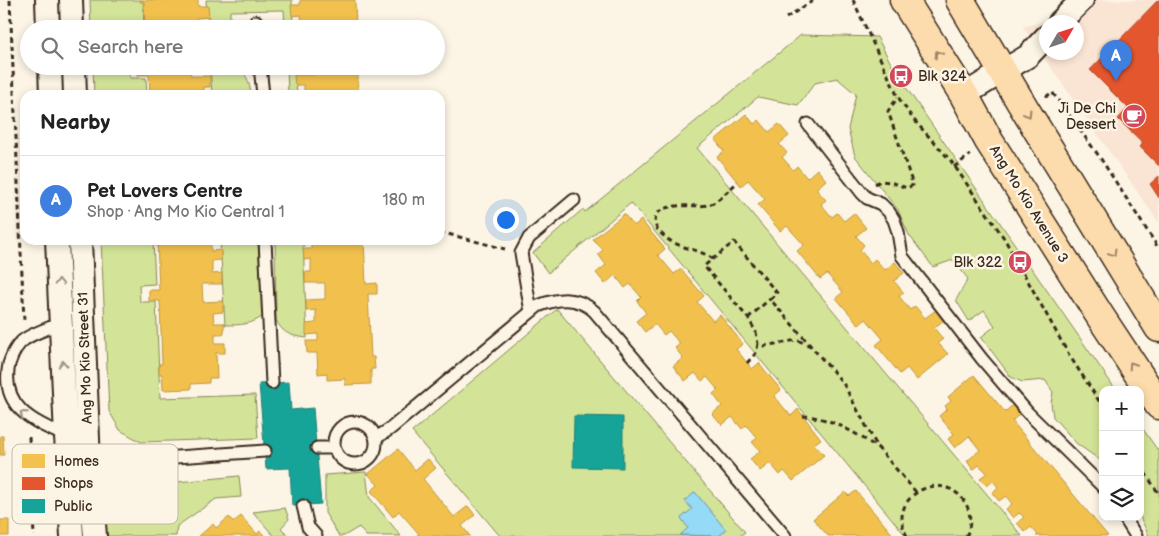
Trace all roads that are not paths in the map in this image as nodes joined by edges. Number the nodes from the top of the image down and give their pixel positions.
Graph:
1 (47, 0) edge
2 (71, 0) edge
3 (904, 0) edge
4 (960, 0) edge
5 (1082, 0) edge
6 (1067, 15) edge
7 (48, 20) edge
8 (72, 20) edge
9 (1039, 44) edge
10 (1004, 72) junction
11 (50, 75) edge
12 (74, 75) edge
13 (261, 75) edge
14 (51, 90) edge
15 (75, 90) edge
16 (262, 90) edge
17 (964, 95) junction
18 (808, 124) dead end
19 (574, 200) dead end
20 (57, 245) edge
21 (80, 245) edge
22 (265, 245) edge
23 (531, 312) junction
24 (61, 323) junction
25 (1159, 328) edge
26 (272, 383) dead end
27 (1159, 405) edge
28 (66, 436) junction
29 (376, 438) junction
30 (69, 444) edge
31 (78, 444) edge
32 (316, 448) dead end
33 (334, 448) junction
34 (265, 451) dead end
35 (178, 457) edge
36 (1099, 483) edge
37 (303, 506) dead end
38 (1127, 521) edge
39 (316, 536) edge
40 (785, 536) edge
41 (1136, 536) edge

1 - 7 street
2 - 8 street
17 -> 3 main road, Ang Mo Kio Avenue 3
4 - 10 main road
5 - 6 street
9 - 10 street
10 - 17 street
10 -> 25 main road
11 - 14 street
12 - 15 street
13 - 16 lane
27 -> 17 main road, Ang Mo Kio Avenue 3
18 - 36 lane
19 - 23 lane
24 -> 20 street, Ang Mo Kio Street 31
21 - 31 street, Ang Mo Kio Street 31
22 - 26 lane
23 - 29 lane
23 - 40 lane
28 -> 24 street, Ang Mo Kio Street 31
28 -> 24 lane
28 - 30 street, Ang Mo Kio Street 31
29 - 33 lane
29 - 33 lane
32 - 33 lane
34 - 35 lane
37 - 39 lane
38 - 41 lane

